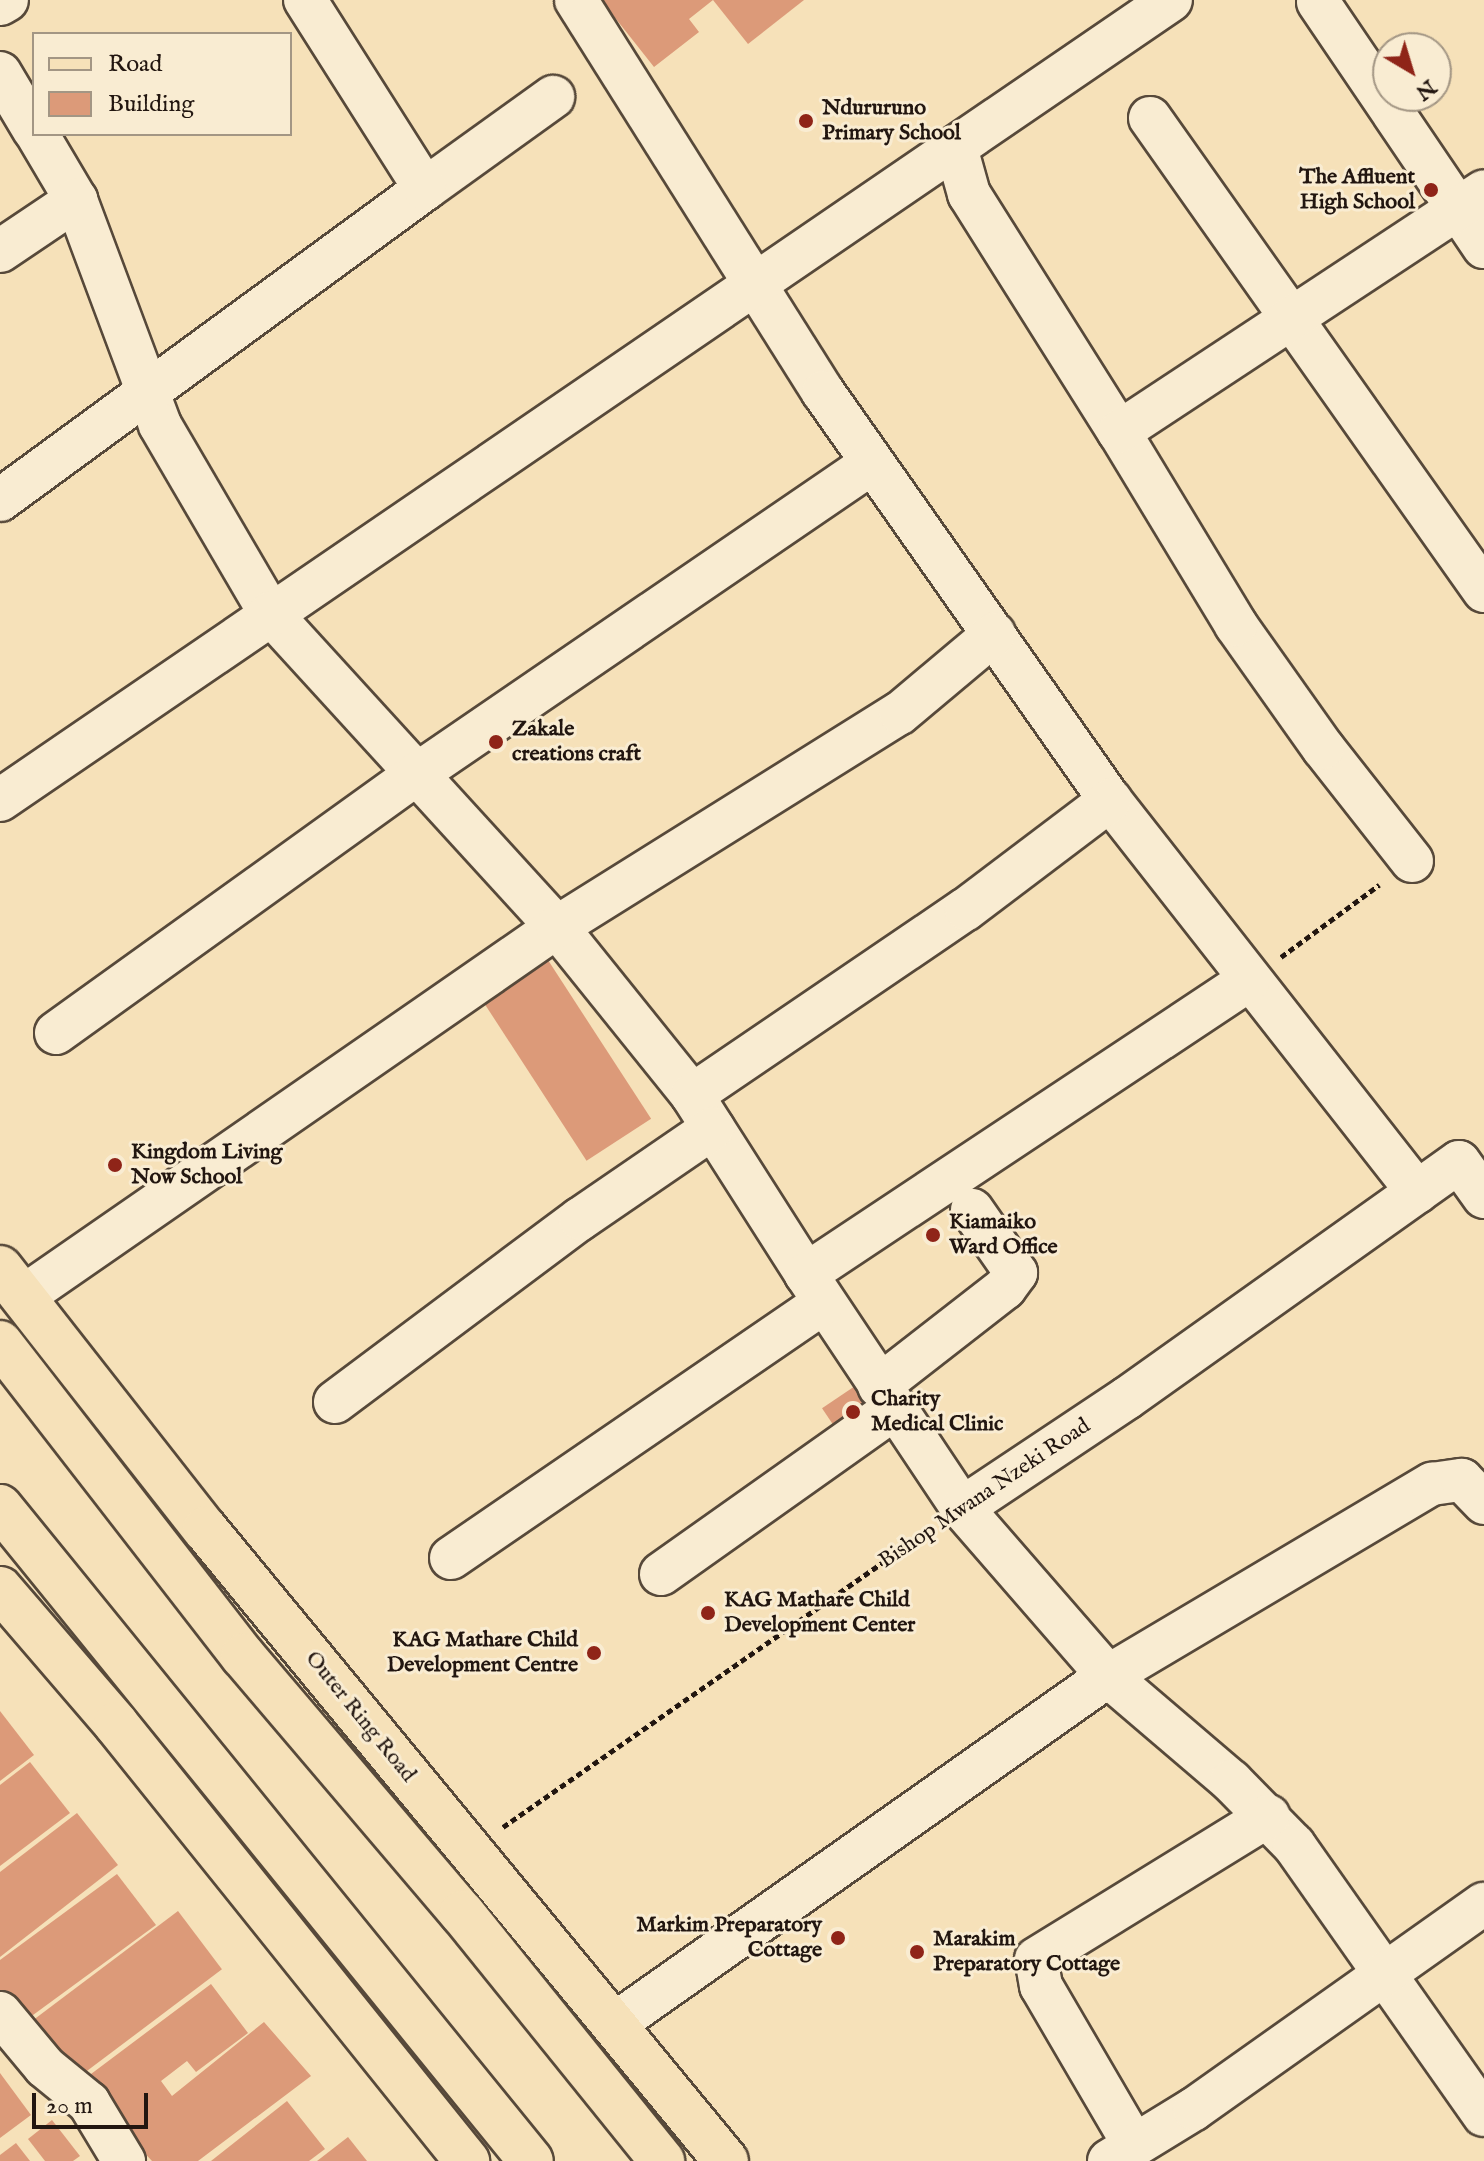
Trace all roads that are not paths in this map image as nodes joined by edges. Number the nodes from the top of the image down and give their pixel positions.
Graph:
1 (7, 0) edge
2 (305, 0) edge
3 (576, 0) edge
4 (1171, 0) edge
5 (1318, 2) edge
6 (0, 4) edge
7 (0, 73) edge
8 (553, 97) dead end
9 (1150, 118) dead end
10 (32, 127) edge
11 (37, 136) edge
12 (957, 151) junction
13 (425, 189) junction
14 (1471, 199) edge
15 (76, 200) junction
16 (1484, 247) edge
17 (0, 251) edge
18 (758, 285) junction
19 (1291, 315) junction
20 (146, 392) junction
21 (1119, 432) junction
22 (872, 463) junction
23 (0, 500) edge
24 (1484, 591) edge
25 (270, 613) junction
26 (994, 634) junction
27 (417, 774) junction
28 (0, 800) edge
29 (1110, 800) junction
30 (1412, 861) road end
31 (557, 927) junction
32 (1249, 980) junction
33 (56, 1033) dead end
34 (702, 1112) junction
35 (1417, 1192) junction
36 (1484, 1197) edge
37 (972, 1210) dead end
38 (12, 1282) edge
39 (814, 1289) junction
40 (0, 1343) edge
41 (886, 1398) junction
42 (335, 1402) dead end
43 (1484, 1503) edge
44 (0, 1507) edge
45 (962, 1508) junction
46 (451, 1558) dead end
47 (661, 1574) dead end
48 (0, 1589) edge
49 (1108, 1676) junction
50 (1268, 1816) junction
51 (1484, 1904) edge
52 (1386, 1973) junction
53 (0, 2013) edge
54 (613, 2025) junction
55 (1484, 2115) edge
56 (1122, 2153) edge
57 (124, 2161) edge
58 (467, 2161) edge
59 (531, 2161) edge
60 (662, 2161) edge
61 (726, 2161) edge

1 - 6 street
2 - 13 street
3 - 18 street
4 - 12 street
5 - 14 street
7 - 10 street
8 - 13 street
9 - 19 street
11 - 15 street
12 - 18 street
12 - 21 street
13 - 20 street
14 - 16 street
14 - 19 street
15 - 17 street
15 - 20 street
18 - 22 street
18 - 25 street
19 - 21 street
19 - 24 street
20 - 23 street
20 - 25 street
21 - 30 street
22 - 26 street
22 - 27 street
25 - 27 street
25 - 28 street
26 - 29 street
26 - 31 street
27 - 31 street
27 - 33 street
29 - 32 street
29 - 34 street
31 - 34 street
31 - 38 street
32 - 35 street
32 - 39 street
34 - 39 street
34 - 42 street
35 - 36 street, Bishop Mwana Nzeki Road
35 - 45 street, Bishop Mwana Nzeki Road
37 - 41 street
38 - 54 main road, Outer Ring Road
39 - 41 street
39 - 46 street
40 - 60 main road
41 - 45 street
41 - 47 street
43 - 49 street
44 - 59 main road
45 - 49 street
48 - 58 main road
49 - 50 street
49 - 54 street
50 - 52 street
50 - 56 street
51 - 52 street
52 - 55 street
52 - 56 street
53 - 57 street
54 - 61 main road, Outer Ring Road

